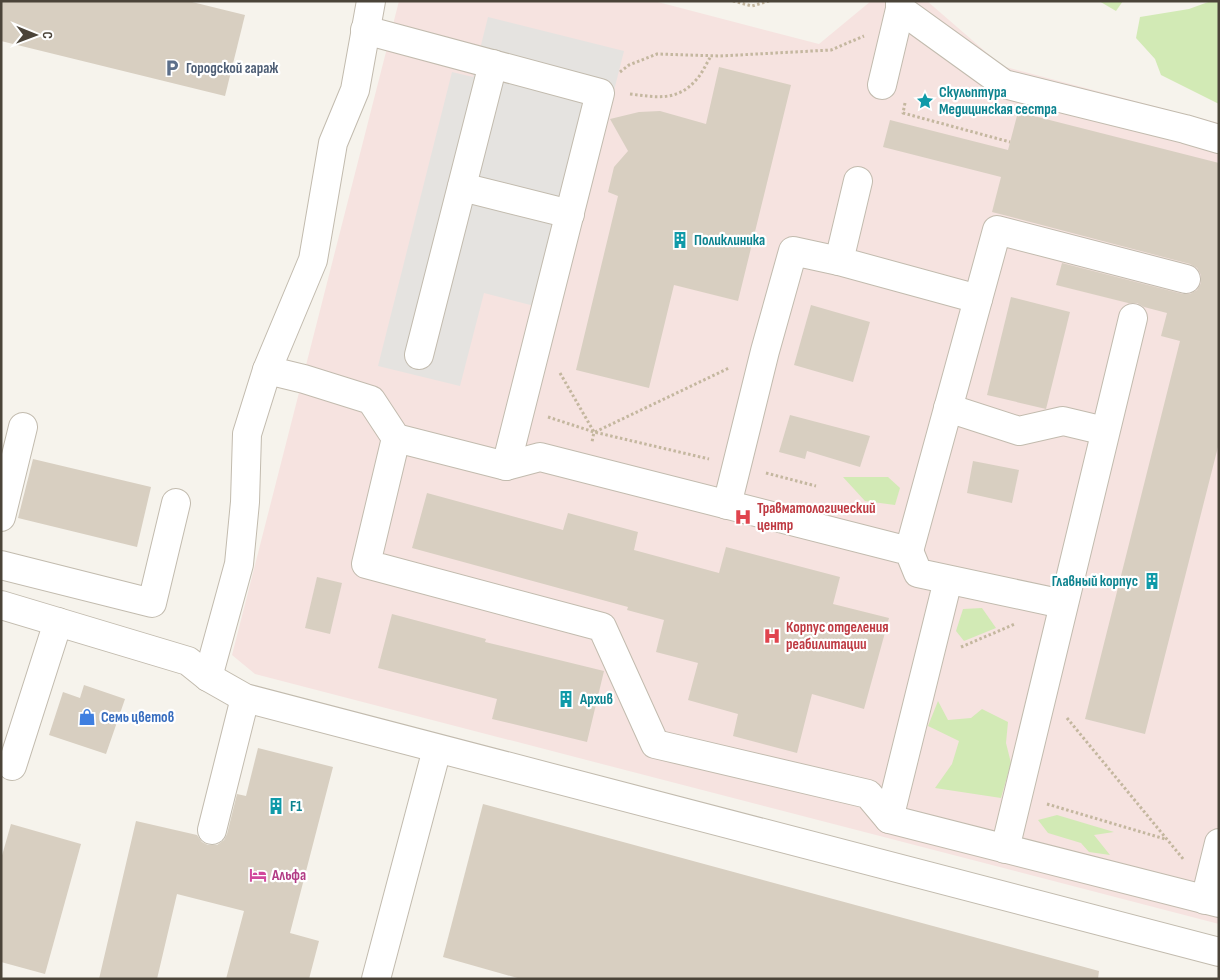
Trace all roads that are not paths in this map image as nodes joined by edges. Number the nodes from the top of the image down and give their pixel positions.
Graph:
1 (371, 1) edge
2 (899, 11) edge
3 (365, 30) junction
4 (493, 64) junction
5 (882, 84) dead end
6 (1219, 139) edge
7 (858, 181) dead end
8 (462, 188) junction
9 (570, 214) junction
10 (839, 261) junction
11 (1186, 279) dead end
12 (978, 299) junction
13 (1133, 318) dead end
14 (419, 356) dead end
15 (267, 370) junction
16 (948, 408) junction
17 (23, 427) dead end
18 (1105, 431) junction
19 (396, 438) junction
20 (506, 466) junction
21 (176, 503) dead end
22 (727, 505) junction
23 (1, 517) edge
24 (909, 551) junction
25 (1, 565) edge
26 (948, 580) junction
27 (1063, 604) junction
28 (1, 605) edge
29 (58, 622) junction
30 (208, 677) junction
31 (245, 698) junction
32 (437, 750) junction
33 (12, 766) dead end
34 (889, 819) junction
35 (212, 830) dead end
36 (1219, 843) edge
37 (1005, 849) junction
38 (1210, 897) edge
39 (1219, 952) edge
40 (376, 979) edge

1 - 3 lane
2 - 5 lane
2 - 6 lane
3 - 4 lane
3 - 15 lane
4 - 8 lane
4 - 9 lane
7 - 10 lane
8 - 9 lane
8 - 14 lane
9 - 20 lane
10 - 12 lane
10 - 22 lane
11 - 12 lane
12 - 16 lane
13 - 18 lane
15 - 19 lane
15 - 30 lane
16 - 18 lane
16 - 24 lane
17 - 23 lane
18 - 27 lane
19 - 20 lane
19 - 34 lane
20 - 22 lane
21 - 25 lane
22 - 24 lane
24 - 26 lane
26 - 27 lane
26 - 34 lane
27 - 37 lane
28 - 29 lane
29 - 30 lane
29 - 33 lane
30 - 31 lane
31 - 32 lane
31 - 35 lane
32 - 39 lane
32 - 40 lane
34 - 37 lane
36 - 38 lane
37 - 38 lane

